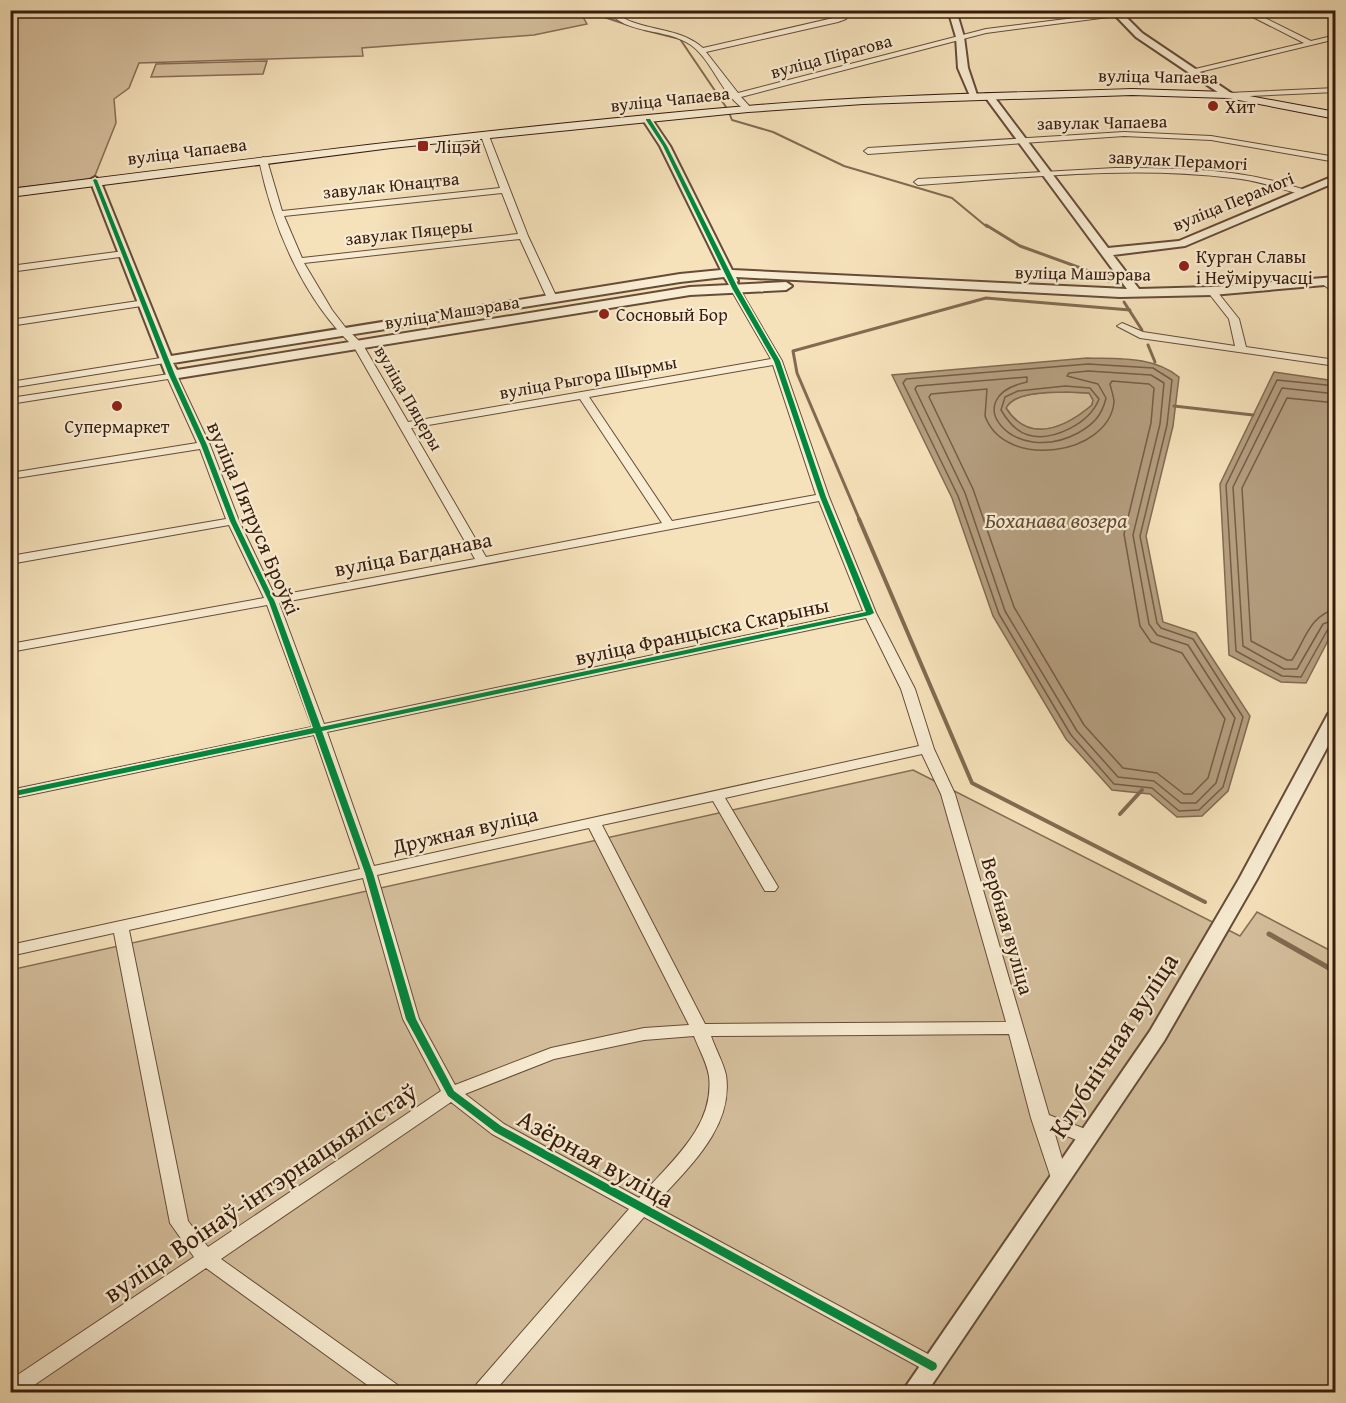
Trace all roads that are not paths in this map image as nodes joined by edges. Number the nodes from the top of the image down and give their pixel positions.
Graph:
1 (610, 10) edge
2 (848, 10) edge
3 (952, 10) edge
4 (1160, 10) edge
5 (1242, 10) edge
6 (1115, 13) edge
7 (960, 37) junction
8 (1335, 37) edge
9 (934, 44) junction
10 (1312, 44) junction
11 (961, 48) junction
12 (704, 50) junction
13 (1194, 72) junction
14 (1335, 90) edge
15 (1228, 95) junction
16 (736, 96) junction
17 (975, 96) junction
18 (989, 96) junction
19 (748, 110) junction
20 (1335, 116) edge
21 (648, 120) junction
22 (485, 136) junction
23 (1023, 140) junction
24 (868, 151) dead end
25 (263, 160) junction
26 (1335, 160) edge
27 (1048, 174) junction
28 (1335, 178) edge
29 (95, 180) junction
30 (918, 182) dead end
31 (506, 190) junction
32 (1304, 192) junction
33 (10, 193) edge
34 (279, 214) junction
35 (522, 236) junction
36 (1106, 252) junction
37 (124, 254) junction
38 (300, 261) junction
39 (10, 269) edge
40 (729, 273) junction
41 (1330, 280) edge
42 (901, 283) junction
43 (735, 288) junction
44 (1212, 291) junction
45 (1335, 291) edge
46 (1136, 293) junction
47 (552, 298) junction
48 (145, 303) junction
49 (10, 323) edge
50 (1122, 326) dead end
51 (343, 332) junction
52 (358, 345) junction
53 (1241, 348) junction
54 (167, 360) junction
55 (777, 361) junction
56 (1335, 363) edge
57 (172, 375) junction
58 (47, 379) junction
59 (10, 385) edge
60 (51, 394) junction
61 (582, 394) junction
62 (10, 401) edge
63 (405, 426) junction
64 (204, 445) junction
65 (10, 476) edge
66 (823, 497) junction
67 (233, 521) junction
68 (669, 525) junction
69 (481, 559) junction
70 (10, 560) edge
71 (272, 602) junction
72 (870, 613) junction
73 (10, 648) edge
74 (1335, 714) edge
75 (320, 731) junction
76 (927, 749) junction
77 (10, 795) edge
78 (717, 796) junction
79 (594, 823) junction
80 (369, 873) junction
81 (770, 887) dead end
82 (121, 928) junction
83 (10, 951) edge
84 (1014, 1028) junction
85 (700, 1030) junction
86 (451, 1093) junction
87 (1040, 1118) junction
88 (1087, 1137) junction
89 (1059, 1179) junction
90 (643, 1208) junction
91 (207, 1259) junction
92 (932, 1366) junction
93 (10, 1391) edge
94 (392, 1392) edge
95 (482, 1392) edge
96 (914, 1392) edge

1 - 12 street
2 - 12 street
3 - 7 street
4 - 6 street, вуліца Пірагова
5 - 10 street
6 - 7 street, вуліца Пірагова
6 - 13 street
7 - 9 street, вуліца Пірагова
7 - 11 street
8 - 10 street
9 - 11 street, вуліца Пірагова
9 - 16 street, вуліца Пірагова
10 - 13 street
11 - 17 street
12 - 16 street
13 - 15 street
14 - 15 street
15 - 18 main road, вуліца Чапаева
15 - 20 main road, вуліца Чапаева
16 - 19 street
17 - 18 main road, вуліца Чапаева
17 - 19 main road, вуліца Чапаева
18 - 23 street
19 - 21 main road, вуліца Чапаева
21 - 22 main road, вуліца Чапаева
21 - 40 street
22 - 25 main road, вуліца Чапаева
22 - 31 street
23 - 24 street, завулак Чапаева
23 - 26 street, завулак Чапаева
23 - 27 street
25 - 29 main road, вуліца Чапаева
25 - 34 street, вуліца Пяцеры
27 - 30 street
27 - 32 street, завулак Перамогі
27 - 36 street
28 - 32 street, вуліца Перамогі
29 - 33 main road, вуліца Чапаева
29 - 37 street, вуліца Пятруся Броўкі
31 - 34 street, завулак Юнацтва
31 - 35 street
32 - 36 street, вуліца Перамогі
34 - 38 street, вуліца Пяцеры
35 - 38 street, завулак Пяцеры
35 - 47 street
36 - 46 street
37 - 39 street
37 - 48 street, вуліца Пятруся Броўкі
38 - 51 street, вуліца Пяцеры
40 - 42 street, вуліца Машэрава
40 - 43 street
40 - 47 street, вуліца Машэрава
41 - 44 street, вуліца Машэрава
41 - 45 street
42 - 43 street, вуліца Машэрава
42 - 46 street, вуліца Машэрава
43 - 52 street, вуліца Машэрава
43 - 55 street
44 - 46 street, вуліца Машэрава
44 - 53 street
47 - 51 street, вуліца Машэрава
48 - 49 street
48 - 54 street, вуліца Пятруся Броўкі
50 - 53 street
51 - 52 street, вуліца Пяцеры
51 - 54 street, вуліца Машэрава
52 - 57 street, вуліца Машэрава
52 - 63 street, вуліца Пяцеры
53 - 56 street
54 - 57 street, вуліца Пятруся Броўкі
54 - 58 street, вуліца Машэрава
55 - 61 street, вуліца Рыгора Шырмы
55 - 66 street
57 - 60 street, вуліца Машэрава
57 - 64 street, вуліца Пятруся Броўкі
58 - 59 street, вуліца Машэрава
58 - 60 street
60 - 62 street, вуліца Машэрава
61 - 63 street, вуліца Рыгора Шырмы
61 - 68 street
63 - 69 street, вуліца Пяцеры
64 - 65 street
64 - 67 street, вуліца Пятруся Броўкі
66 - 68 street, вуліца Багданава
66 - 72 street
67 - 70 street
67 - 71 street, вуліца Пятруся Броўкі
68 - 69 street, вуліца Багданава
69 - 71 street, вуліца Багданава
71 - 73 street, вуліца Багданава
71 - 75 street, вуліца Пятруся Броўкі
72 - 75 street, вуліца Францыска Скарыны
72 - 76 street
74 - 88 street, Клубнічная вуліца
75 - 77 street, вуліца Францыска Скарыны
75 - 80 street, вуліца Пятруся Броўкі
76 - 78 street, Дружная вуліца
76 - 84 street, Вербная вуліца
78 - 79 street, Дружная вуліца
78 - 81 street
79 - 80 street, Дружная вуліца
79 - 85 street
80 - 82 street, Дружная вуліца
80 - 86 street, Азёрная вуліца
82 - 83 street, Дружная вуліца
82 - 91 street
84 - 85 street, вуліца Воінаў-інтэрнацыялістаў
84 - 87 street, Вербная вуліца
85 - 86 street, вуліца Воінаў-інтэрнацыялістаў
85 - 90 street
86 - 90 street, Азёрная вуліца
86 - 91 street, вуліца Воінаў-інтэрнацыялістаў
87 - 88 street
87 - 89 street, Вербная вуліца
88 - 89 street, Клубнічная вуліца
89 - 92 street, Клубнічная вуліца
90 - 92 street, Азёрная вуліца
90 - 95 street
91 - 93 street, вуліца Воінаў-інтэрнацыялістаў
91 - 94 street
92 - 96 street, Клубнічная вуліца

